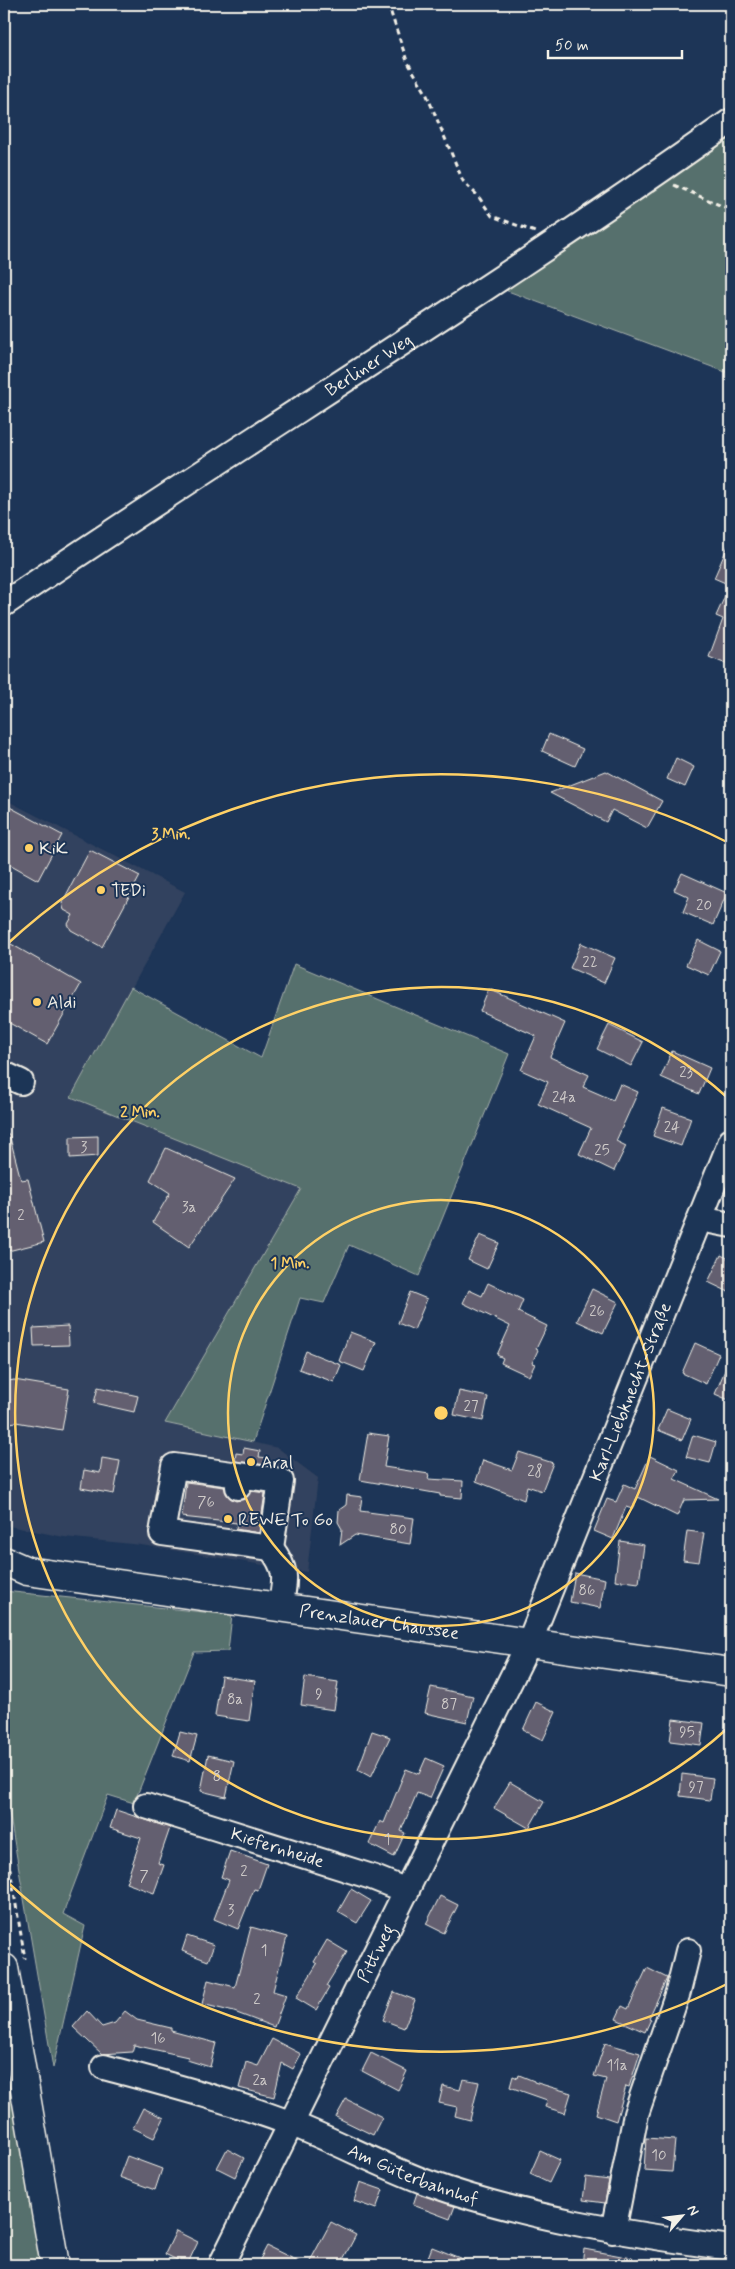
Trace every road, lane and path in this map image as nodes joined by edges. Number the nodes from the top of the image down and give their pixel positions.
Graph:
1 (388, 4) edge
2 (731, 121) edge
3 (653, 176) junction
4 (731, 210) edge
5 (544, 248) junction
6 (4, 604) edge
7 (731, 1141) edge
8 (700, 1219) junction
9 (731, 1225) edge
10 (271, 1548) junction
11 (12, 1569) edge
12 (280, 1608) junction
13 (529, 1643) junction
14 (731, 1672) edge
15 (146, 1806) dead end
16 (407, 1892) junction
17 (688, 1951) dead end
18 (4, 1968) edge
19 (104, 2067) dead end
20 (292, 2124) junction
21 (613, 2230) junction
22 (731, 2248) edge
23 (55, 2265) edge
24 (221, 2265) edge

1 - 5 path
2 - 3 street, Berliner Weg
3 - 4 path
3 - 5 street, Berliner Weg
5 - 6 street, Berliner Weg
7 - 8 street, Karl-Liebknecht-Straße
8 - 9 street
8 - 13 street, Karl-Liebknecht-Straße
10 - 10 street
10 - 12 street
11 - 12 main road, Prenzlauer Chaussee
12 - 13 main road, Prenzlauer Chaussee
13 - 14 main road, Prenzlauer Chaussee
13 - 16 street, Pittweg
15 - 16 street, Kiefernheide
16 - 20 street, Pittweg
17 - 21 street
18 - 23 main road
19 - 20 street, Am Güterbahnhof
20 - 21 street, Am Güterbahnhof
20 - 24 street, Pittweg
21 - 22 street, Am Güterbahnhof

